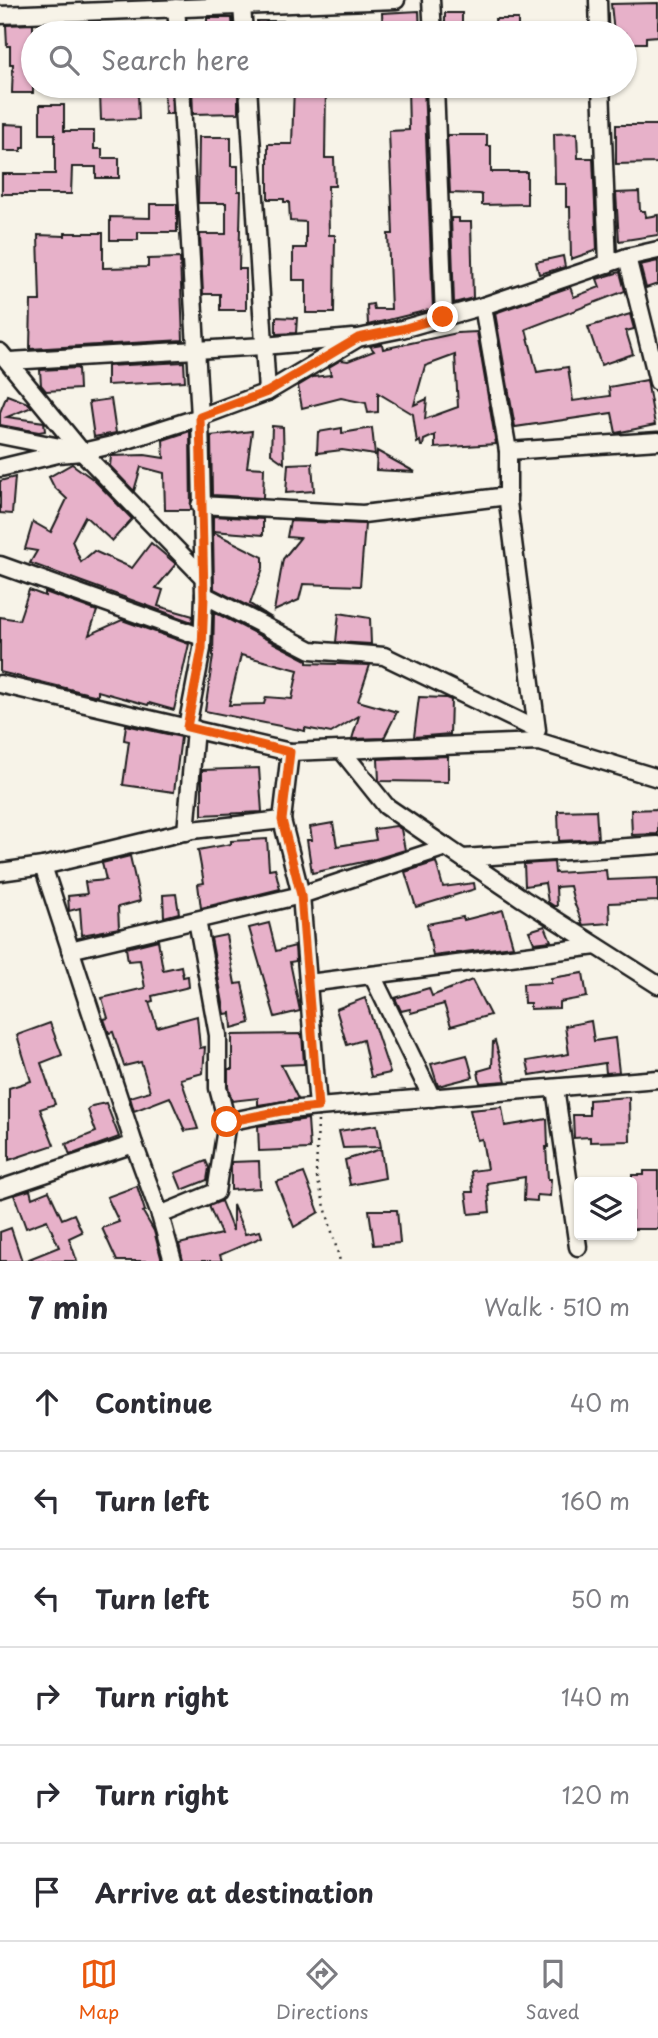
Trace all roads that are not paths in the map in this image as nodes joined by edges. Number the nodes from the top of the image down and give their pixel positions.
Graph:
1 (396, 0) edge
2 (432, 0) edge
3 (598, 0) edge
4 (237, 4) edge
5 (88, 6) edge
6 (169, 6) edge
7 (0, 15) edge
8 (433, 21) edge
9 (599, 21) edge
10 (182, 98) edge
11 (248, 98) edge
12 (435, 98) edge
13 (601, 98) edge
14 (658, 250) edge
15 (627, 257) junction
16 (608, 264) junction
17 (483, 306) junction
18 (443, 317) junction
19 (358, 338) junction
20 (264, 346) junction
21 (196, 350) junction
22 (5, 356) edge
23 (658, 382) edge
24 (267, 392) junction
25 (200, 417) junction
26 (0, 435) edge
27 (658, 441) edge
28 (508, 450) junction
29 (82, 452) junction
30 (0, 468) edge
31 (508, 496) junction
32 (200, 505) junction
33 (0, 565) edge
34 (203, 577) junction
35 (204, 596) junction
36 (202, 637) junction
37 (0, 684) edge
38 (191, 728) junction
39 (538, 736) junction
40 (342, 751) junction
41 (290, 752) junction
42 (658, 778) edge
43 (282, 820) junction
44 (186, 832) junction
45 (658, 845) edge
46 (446, 846) junction
47 (463, 858) junction
48 (43, 866) junction
49 (0, 872) edge
50 (301, 895) junction
51 (197, 920) junction
52 (596, 946) junction
53 (71, 950) junction
54 (372, 975) junction
55 (309, 983) junction
56 (658, 985) edge
57 (658, 1079) edge
58 (555, 1088) junction
59 (432, 1098) junction
60 (318, 1107) junction
61 (227, 1122) junction
62 (134, 1144) junction
63 (0, 1189) edge
64 (160, 1215) junction
65 (578, 1247) dead end
66 (173, 1261) edge

1 - 4 street
2 - 8 street
3 - 9 street
4 - 6 street
5 - 6 street
5 - 7 street
10 - 21 street
11 - 20 street
12 - 18 street
13 - 16 street
14 - 15 street
15 - 16 street
15 - 23 street
16 - 17 street
17 - 18 street
17 - 28 street
18 - 19 street
19 - 20 street
19 - 24 street
20 - 21 street
20 - 24 street
21 - 22 street
21 - 25 street
22 - 29 street
24 - 25 street
25 - 29 street
25 - 32 street
26 - 29 street
27 - 28 street
28 - 31 street
29 - 30 street
29 - 34 street
31 - 32 street
31 - 39 street
32 - 34 street
33 - 36 street
34 - 35 street
35 - 36 street
35 - 39 street
36 - 38 street
37 - 38 street
38 - 41 street
38 - 44 street
39 - 40 street
39 - 42 street
40 - 41 street
40 - 46 street
41 - 43 street
43 - 44 street
43 - 50 street
44 - 48 street
45 - 47 street
46 - 47 street
46 - 50 street
47 - 52 street
48 - 49 street
48 - 53 street
50 - 51 street
50 - 55 street
51 - 53 street
51 - 61 street
52 - 54 street
52 - 56 street
53 - 62 street
54 - 55 street
54 - 59 street
55 - 60 street
57 - 58 street
58 - 59 street
58 - 65 street
59 - 60 street
60 - 61 street
61 - 64 street
62 - 63 street
62 - 64 street
64 - 66 street

